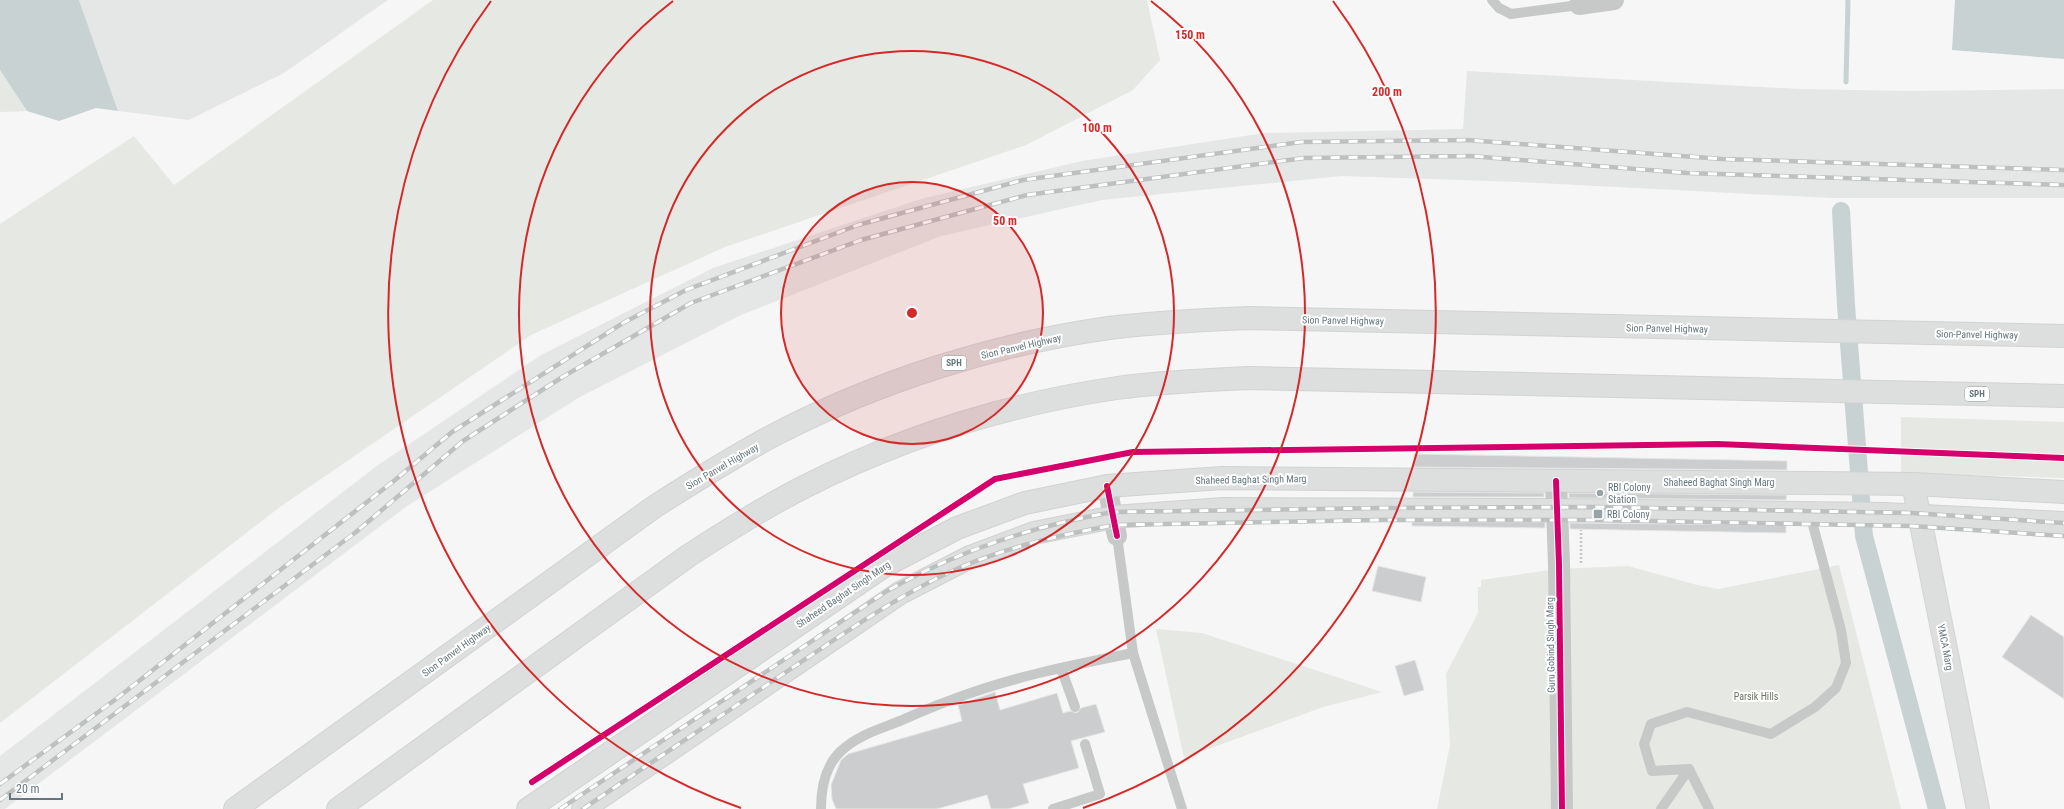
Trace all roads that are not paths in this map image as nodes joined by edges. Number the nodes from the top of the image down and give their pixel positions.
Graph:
1 (1492, 0) edge
2 (1614, 0) edge
3 (1579, 5) joint
4 (1891, 332) joint
5 (2064, 336) edge
6 (2064, 396) edge
7 (1556, 481) junction
8 (1913, 484) junction
9 (1107, 486) junction
10 (2064, 492) edge
11 (1558, 510) junction
12 (1814, 514) junction
13 (1919, 516) junction
14 (2064, 523) edge
15 (1116, 526) junction
16 (1133, 653) junction
17 (1061, 668) junction
18 (1075, 706) dead end
19 (1085, 744) dead end
20 (1689, 769) junction
21 (235, 809) edge
22 (338, 809) edge
23 (528, 809) edge
24 (584, 809) edge
25 (821, 809) edge
26 (1053, 809) edge
27 (1181, 809) edge
28 (1562, 809) edge
29 (1661, 809) edge
30 (1709, 809) edge
31 (1978, 809) edge

1 - 3 lane
2 - 3 street
4 - 5 main road, Sion-Panvel Highway
4 - 21 main road, Sion Panvel Highway / SPH
6 - 22 main road, SPH
7 - 8 main road, Shaheed Baghat Singh Marg
7 - 9 main road, Shaheed Baghat Singh Marg
7 - 11 street, Guru Gobind Singh Marg
8 - 10 main road, Shaheed Baghat Singh Marg
8 - 13 main road, YMCA Marg
9 - 15 street
9 - 23 main road, Shaheed Baghat Singh Marg
11 - 12 main road
11 - 15 main road
11 - 28 street, Guru Gobind Singh Marg
12 - 13 main road
12 - 20 lane
13 - 14 main road
13 - 31 main road, YMCA Marg
15 - 16 lane
15 - 24 main road
16 - 17 lane
16 - 27 lane
17 - 18 lane
17 - 25 lane
19 - 26 lane
20 - 29 lane
20 - 30 lane

